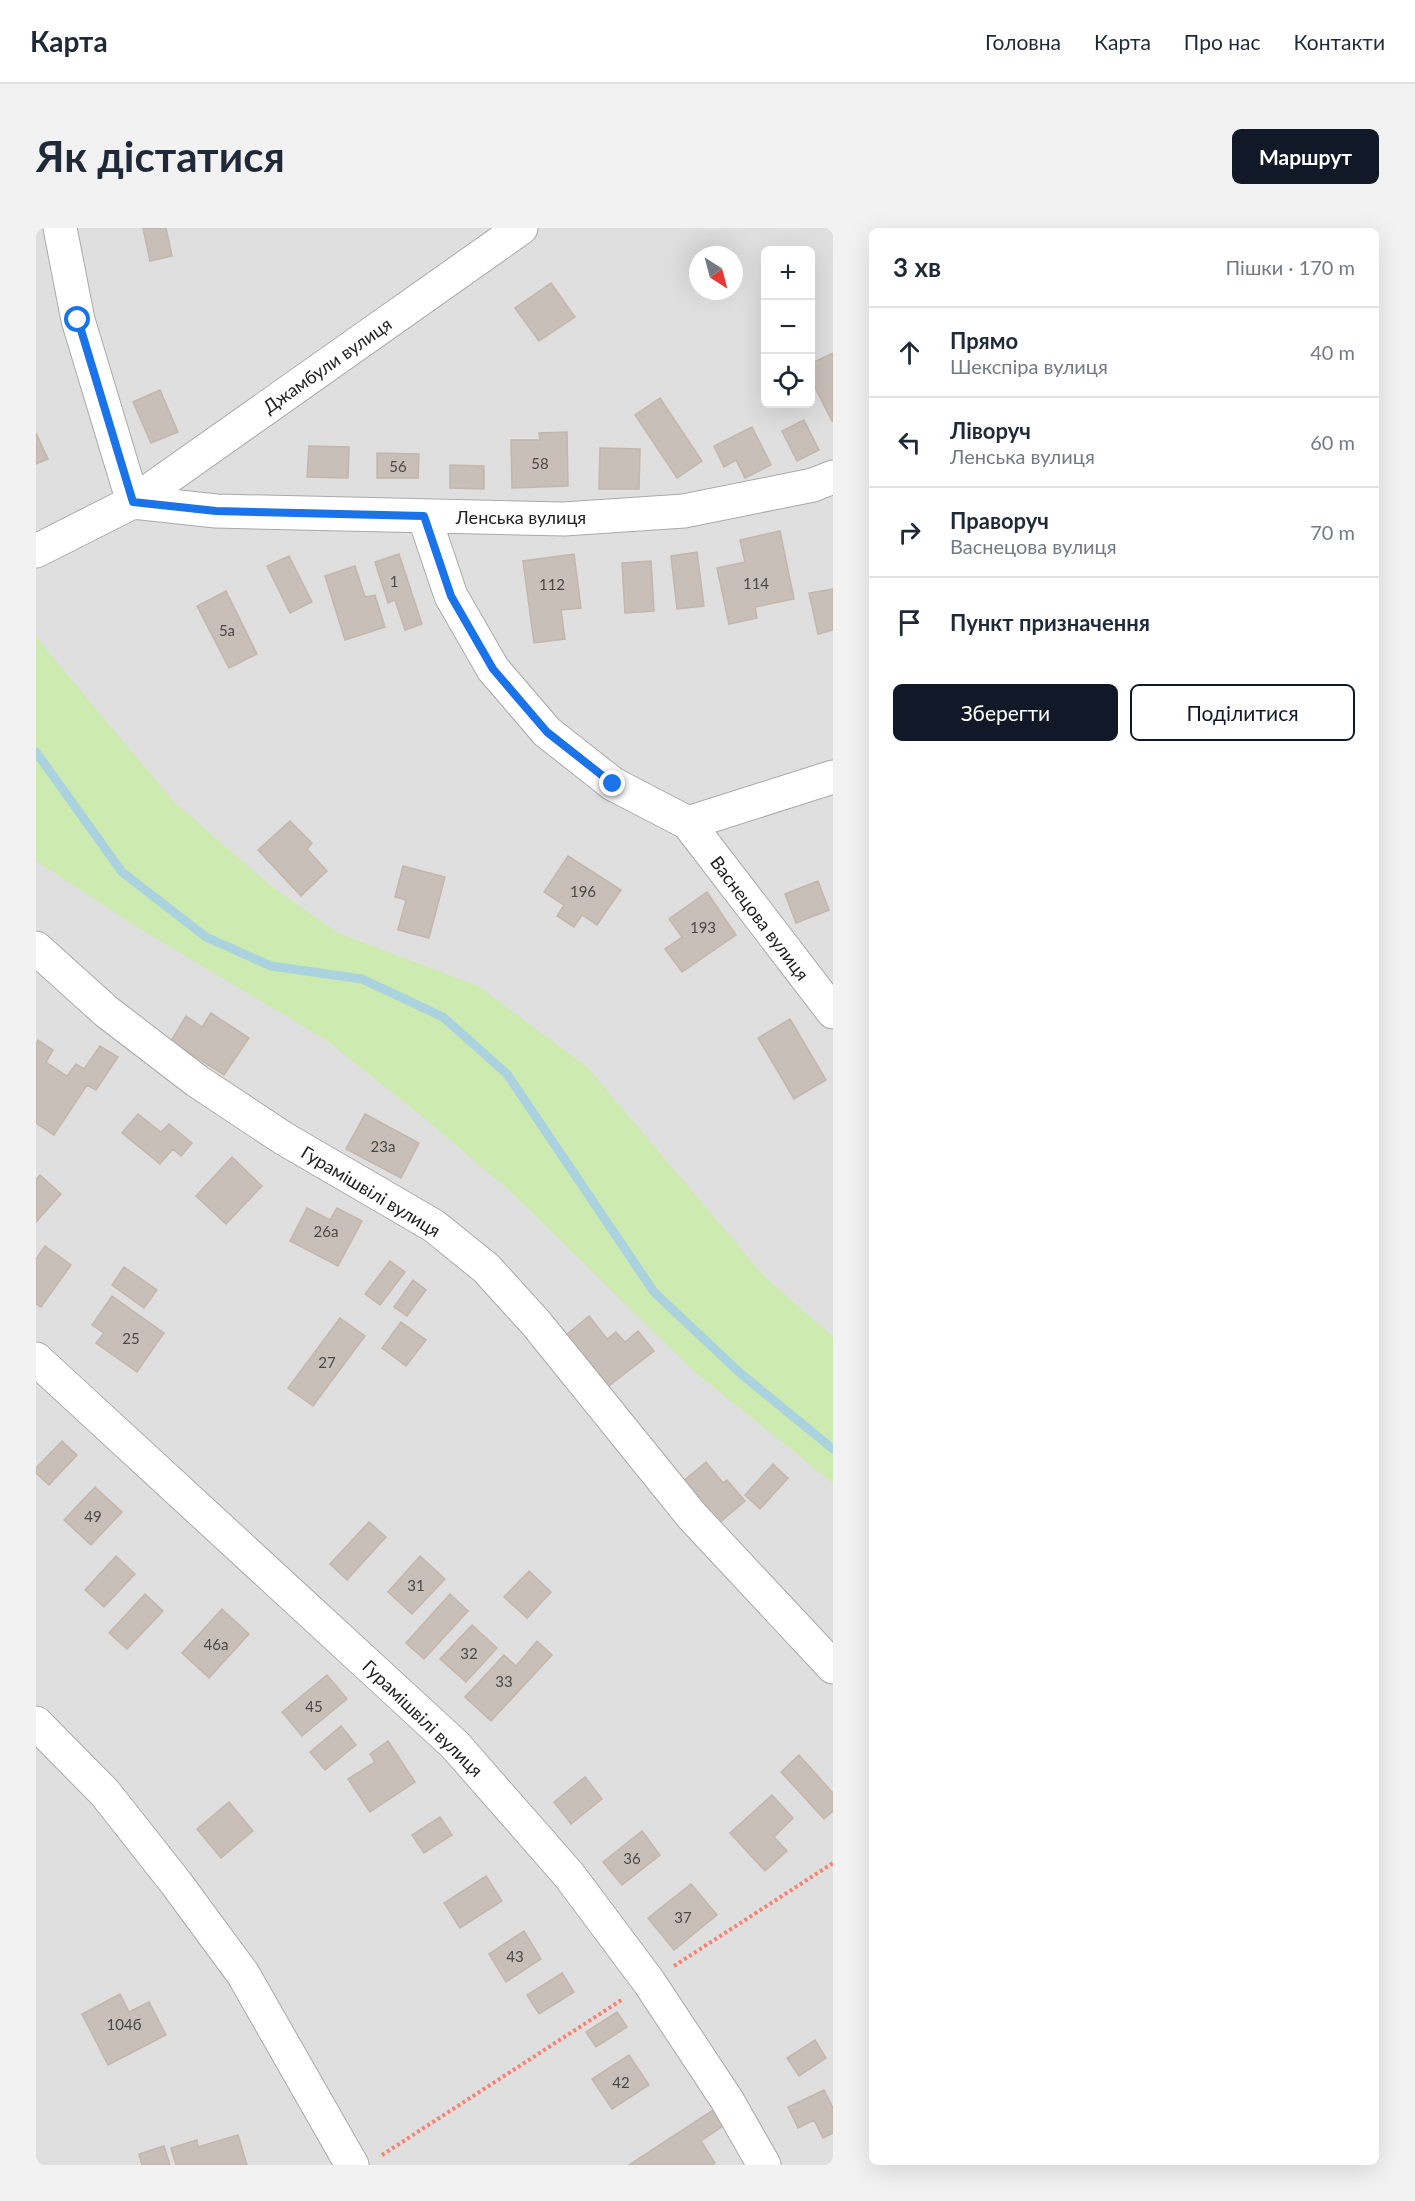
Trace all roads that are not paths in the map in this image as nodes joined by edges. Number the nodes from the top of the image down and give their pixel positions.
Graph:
1 (60, 228) edge
2 (520, 228) edge
3 (833, 477) edge
4 (133, 502) junction
5 (424, 516) junction
6 (36, 551) edge
7 (833, 777) edge
8 (688, 823) junction
9 (36, 948) edge
10 (833, 1012) edge
11 (36, 1359) edge
12 (833, 1667) edge
13 (36, 1723) edge
14 (364, 2162) edge
15 (764, 2165) edge

1 - 4 street
2 - 4 street, Джамбули вулиця
3 - 5 street, Ленська вулиця
4 - 5 street, Ленська вулиця
4 - 6 street, Джамбули вулиця
5 - 8 street, Васнецова вулиця
7 - 8 street
8 - 10 street, Васнецова вулиця
9 - 12 street, Гурамішвілі вулиця
11 - 15 street, Гурамішвілі вулиця
13 - 14 street

